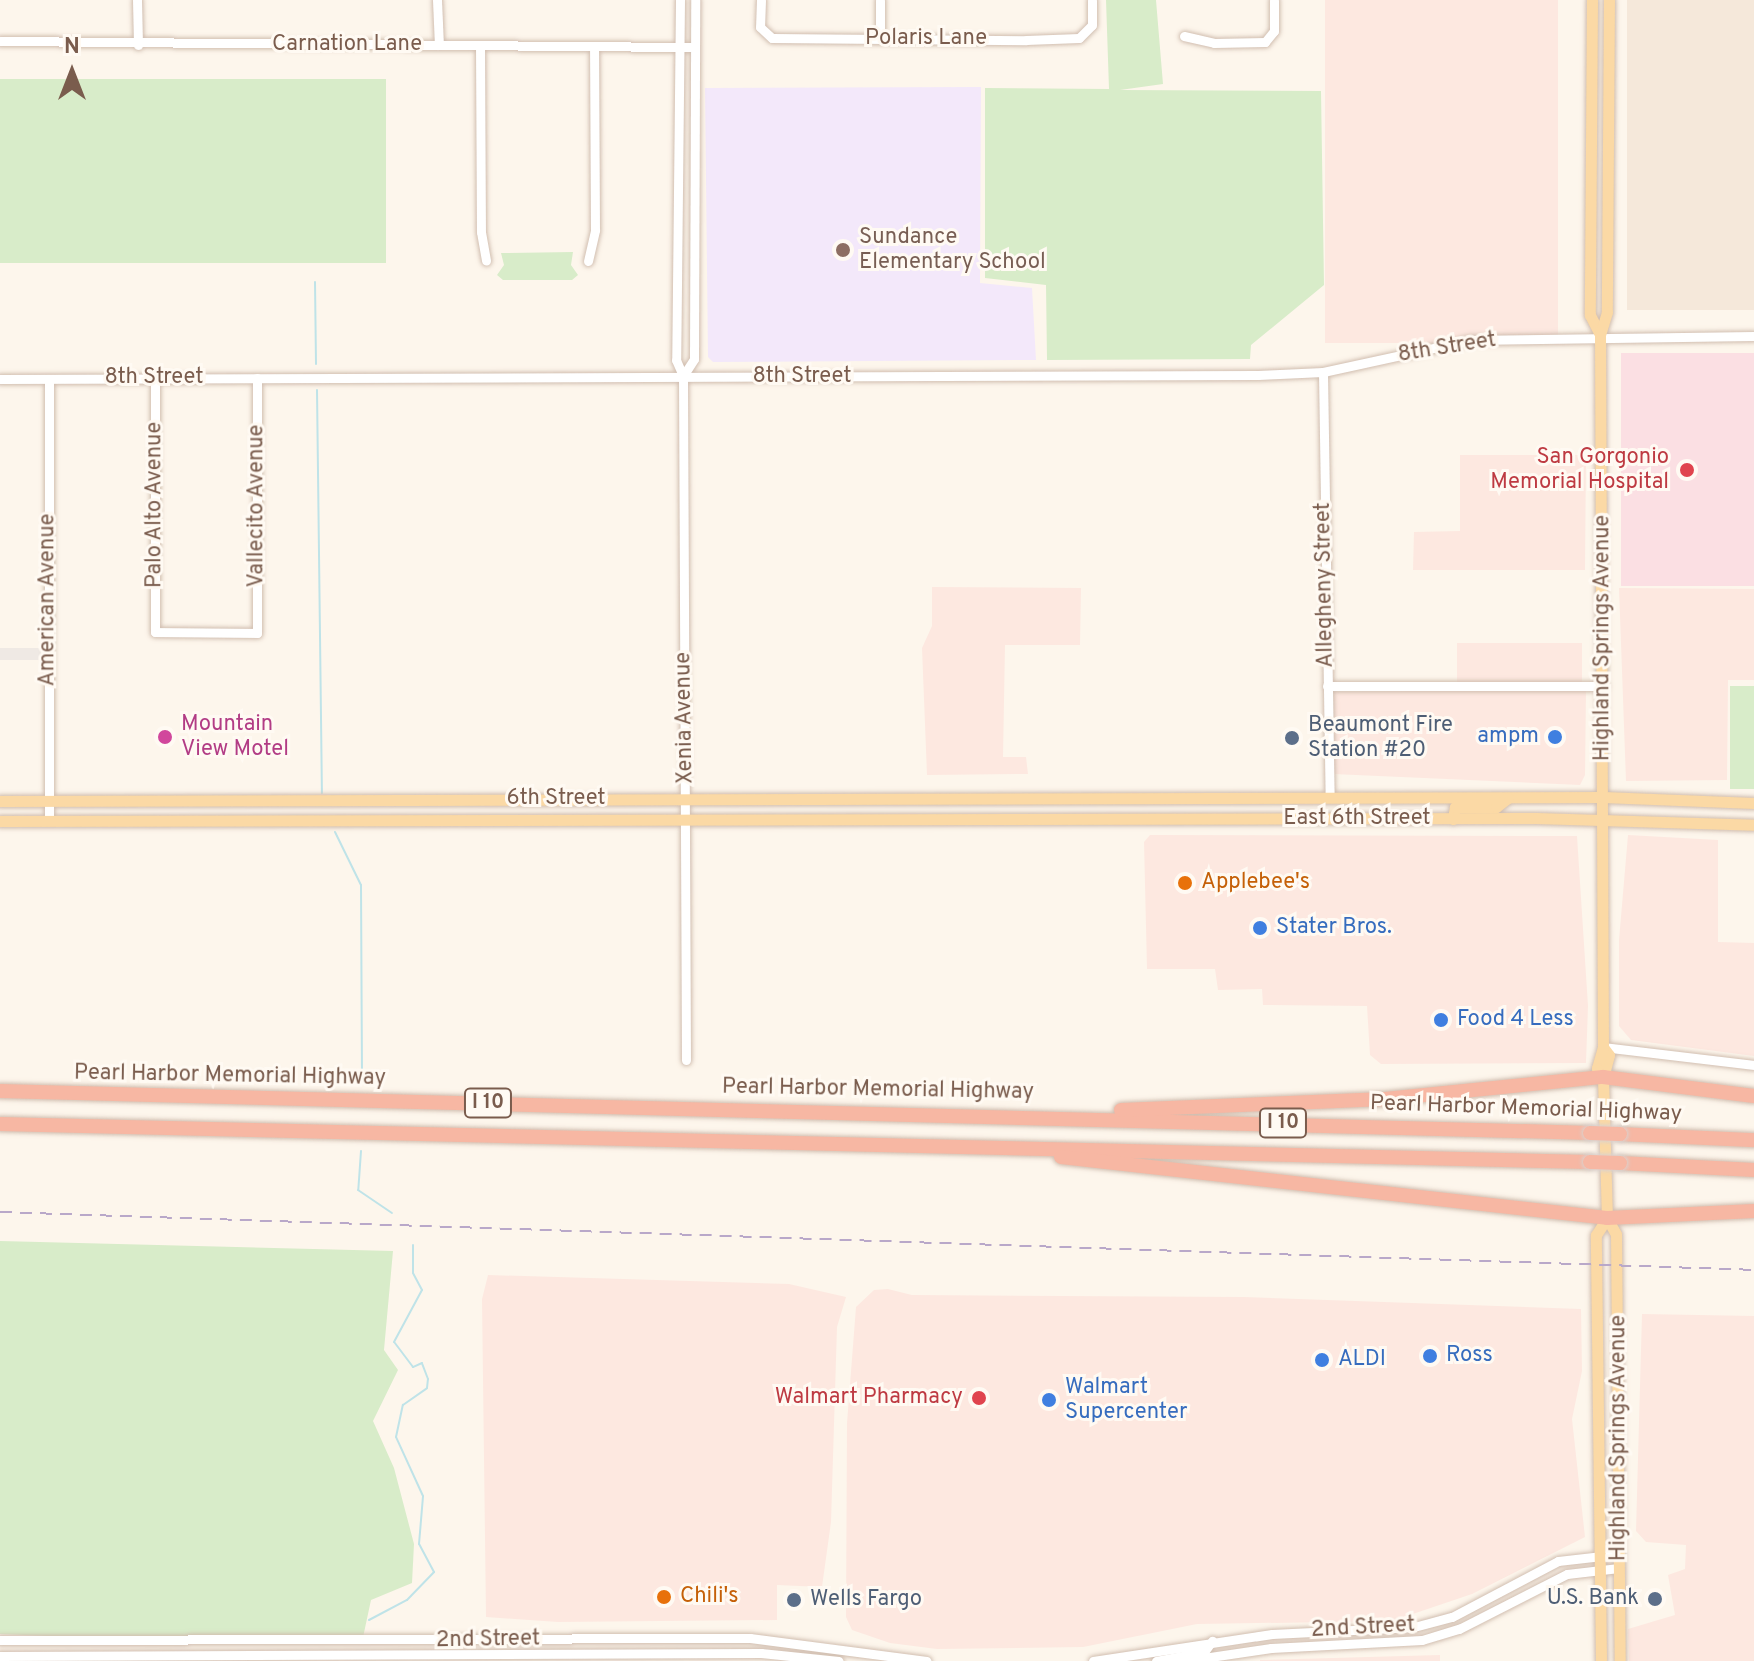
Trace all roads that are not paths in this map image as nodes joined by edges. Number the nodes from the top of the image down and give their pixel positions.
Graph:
1 (137, 0) edge
2 (437, 0) edge
3 (680, 0) edge
4 (695, 0) edge
5 (761, 0) edge
6 (880, 0) edge
7 (1092, 0) edge
8 (1274, 0) edge
9 (1592, 0) edge
10 (1609, 0) edge
11 (1184, 36) dead end
12 (880, 39) junction
13 (0, 41) edge
14 (138, 45) junction
15 (439, 45) junction
16 (480, 45) junction
17 (594, 46) junction
18 (678, 47) junction
19 (694, 47) junction
20 (486, 261) dead end
21 (588, 261) dead end
22 (1600, 335) junction
23 (1754, 336) edge
24 (1323, 372) junction
25 (683, 376) junction
26 (155, 378) junction
27 (257, 378) junction
28 (0, 379) edge
29 (49, 379) junction
30 (155, 632) joint
31 (1327, 686) junction
32 (1604, 686) junction
33 (1603, 797) junction
34 (687, 798) junction
35 (1330, 798) junction
36 (1508, 798) junction
37 (1112, 799) joint
38 (0, 801) edge
39 (49, 802) junction
40 (255, 802) junction
41 (1754, 803) edge
42 (1110, 819) joint
43 (1453, 819) junction
44 (255, 820) junction
45 (687, 820) junction
46 (1603, 820) junction
47 (0, 821) edge
48 (49, 821) junction
49 (1754, 825) edge
50 (1603, 1047) junction
51 (686, 1060) dead end
52 (1754, 1065) edge
53 (1603, 1077) junction
54 (0, 1091) edge
55 (1754, 1096) edge
56 (976, 1114) junction
57 (0, 1127) edge
58 (1754, 1140) edge
59 (981, 1146) junction
60 (1754, 1170) edge
61 (1754, 1211) edge
62 (1607, 1218) junction
63 (1620, 1554) junction
64 (1600, 1555) junction
65 (1619, 1568) junction
66 (1600, 1569) junction
67 (1341, 1631) junction
68 (0, 1640) edge
69 (1212, 1641) junction
70 (829, 1646) junction
71 (1271, 1648) junction
72 (0, 1656) edge
73 (827, 1660) edge
74 (839, 1661) edge
75 (927, 1661) edge
76 (1093, 1661) edge
77 (1156, 1661) edge
78 (1183, 1661) edge
79 (1601, 1661) edge
80 (1620, 1661) edge

1 - 14 street
2 - 15 street
3 - 18 street, Xenia Avenue
4 - 19 street, Xenia Avenue
5 - 12 street, Polaris Lane
6 - 12 street
7 - 12 street, Polaris Lane
8 - 11 street
9 - 22 main road, Highland Springs Avenue
10 - 22 main road, Highland Springs Avenue
13 - 14 street, Carnation Lane
14 - 15 street, Carnation Lane
15 - 16 street, Carnation Lane
16 - 17 street, Carnation Lane
16 - 20 street
17 - 18 street, Carnation Lane
17 - 21 street
18 - 19 street, Carnation Lane
18 - 25 street, Xenia Avenue
19 - 25 street, Xenia Avenue
22 - 23 street, 8th Street
22 - 24 street, 8th Street
22 - 32 main road, Highland Springs Avenue
24 - 25 street, 8th Street
24 - 31 street, Allegheny Street
25 - 27 street, 8th Street
25 - 34 street, Xenia Avenue
26 - 27 street, 8th Street
26 - 29 street, 8th Street
26 - 30 street, Palo Alto Avenue
27 - 30 street, Vallecito Avenue
28 - 29 street, 8th Street
29 - 39 street, American Avenue
31 - 32 street
31 - 35 street, Allegheny Street
32 - 33 main road, Highland Springs Avenue
33 - 36 main road, East 6th Street
33 - 41 main road, East 6th Street
33 - 46 main road, Highland Springs Avenue
34 - 37 main road, 6th Street
34 - 40 main road, 6th Street
34 - 45 street, Xenia Avenue
35 - 36 main road, East 6th Street
35 - 37 main road, East 6th Street
36 - 43 main road
38 - 39 main road, 6th Street
39 - 40 main road, 6th Street
39 - 48 street, American Avenue
40 - 44 main road
42 - 43 main road, East 6th Street
42 - 45 main road, 6th Street
43 - 46 main road, East 6th Street
44 - 45 main road, 6th Street
44 - 48 main road, 6th Street
45 - 51 street, Xenia Avenue
46 - 49 main road, East 6th Street
46 - 50 main road, Highland Springs Avenue
47 - 48 main road, 6th Street
50 - 52 street
50 - 53 main road, Highland Springs Avenue
53 - 55 highway
53 - 56 highway
53 - 62 main road, Highland Springs Avenue
54 - 56 highway, Pearl Harbor Memorial Highway / I 10
56 - 58 highway, Pearl Harbor Memorial Highway / I 10, bridge
57 - 59 highway, I 10
59 - 60 highway, I 10, bridge
59 - 62 highway
61 - 62 highway
62 - 63 main road, Highland Springs Avenue
62 - 64 main road, Highland Springs Avenue
63 - 64 street, 2nd Street
63 - 65 main road, Highland Springs Avenue
64 - 66 main road, Highland Springs Avenue
64 - 67 street, 2nd Street
65 - 66 street, 2nd Street
65 - 80 main road, Highland Springs Avenue
66 - 71 street, 2nd Street
66 - 79 main road, Highland Springs Avenue
67 - 69 street, 2nd Street
67 - 71 street
68 - 70 street, 2nd Street
69 - 76 street, 2nd Street
69 - 77 street
70 - 73 street
70 - 75 street, 2nd Street
71 - 78 street, 2nd Street
72 - 73 street, 2nd Street
73 - 74 street, 2nd Street

